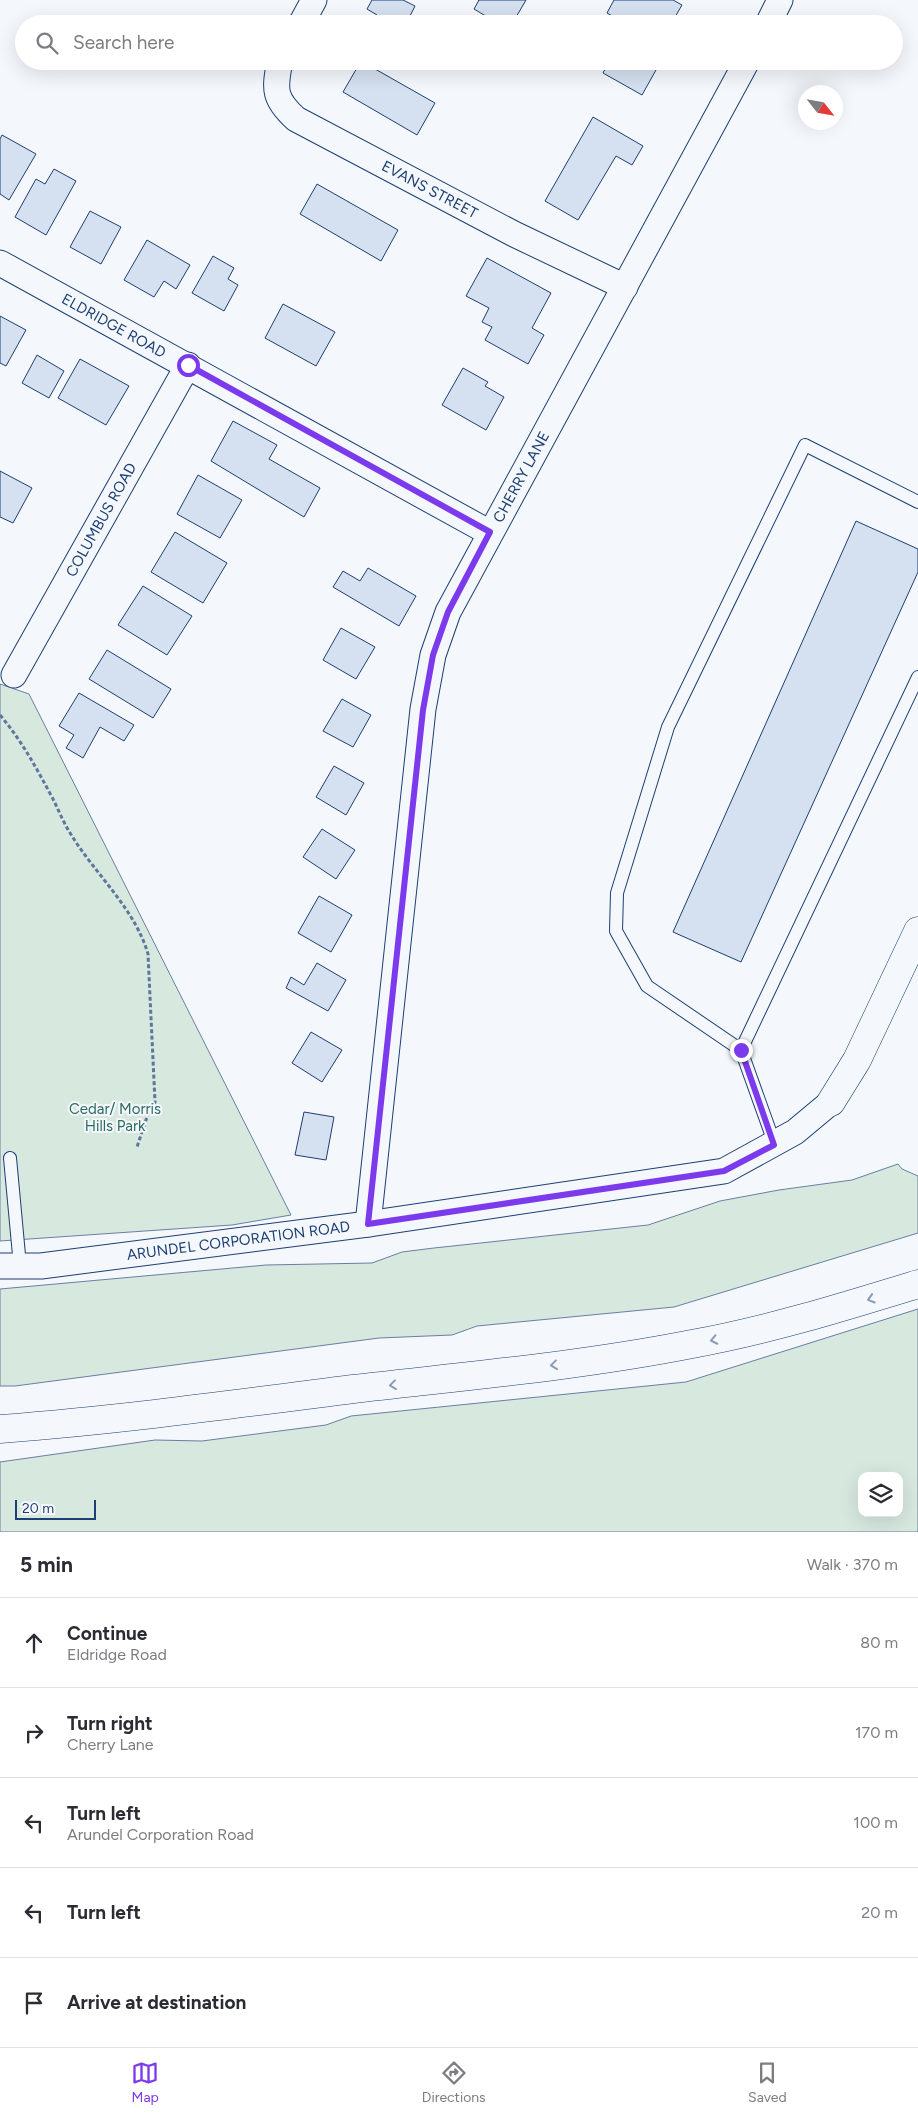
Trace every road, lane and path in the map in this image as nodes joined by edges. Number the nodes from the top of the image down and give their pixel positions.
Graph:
1 (314, 0) edge
2 (780, 0) edge
3 (306, 15) edge
4 (772, 15) edge
5 (278, 70) edge
6 (742, 70) edge
7 (0, 263) edge
8 (625, 287) junction
9 (188, 365) junction
10 (918, 502) edge
11 (490, 532) junction
12 (14, 675) dead end
13 (918, 677) edge
14 (0, 716) edge
15 (918, 931) edge
16 (741, 1050) junction
17 (831, 1102) joint
18 (774, 1145) junction
19 (137, 1146) dead end
20 (10, 1158) dead end
21 (368, 1224) junction
22 (10, 1266) edge
23 (918, 1284) edge
24 (0, 1429) edge

1 - 3 street
2 - 4 street
5 - 8 street, EVANS STREET
6 - 8 street, CHERRY LANE
7 - 9 street, ELDRIDGE ROAD
8 - 11 street, CHERRY LANE
9 - 11 street, ELDRIDGE ROAD
9 - 12 street, COLUMBUS ROAD
10 - 16 lane
11 - 21 street, CHERRY LANE
13 - 16 lane
14 - 19 path
15 - 17 main road, ARUNDEL CORPORATION ROAD
16 - 18 lane
17 - 18 street, ARUNDEL CORPORATION ROAD
18 - 21 street, ARUNDEL CORPORATION ROAD
20 - 22 lane
21 - 22 street, ARUNDEL CORPORATION ROAD
23 -> 24 main road

